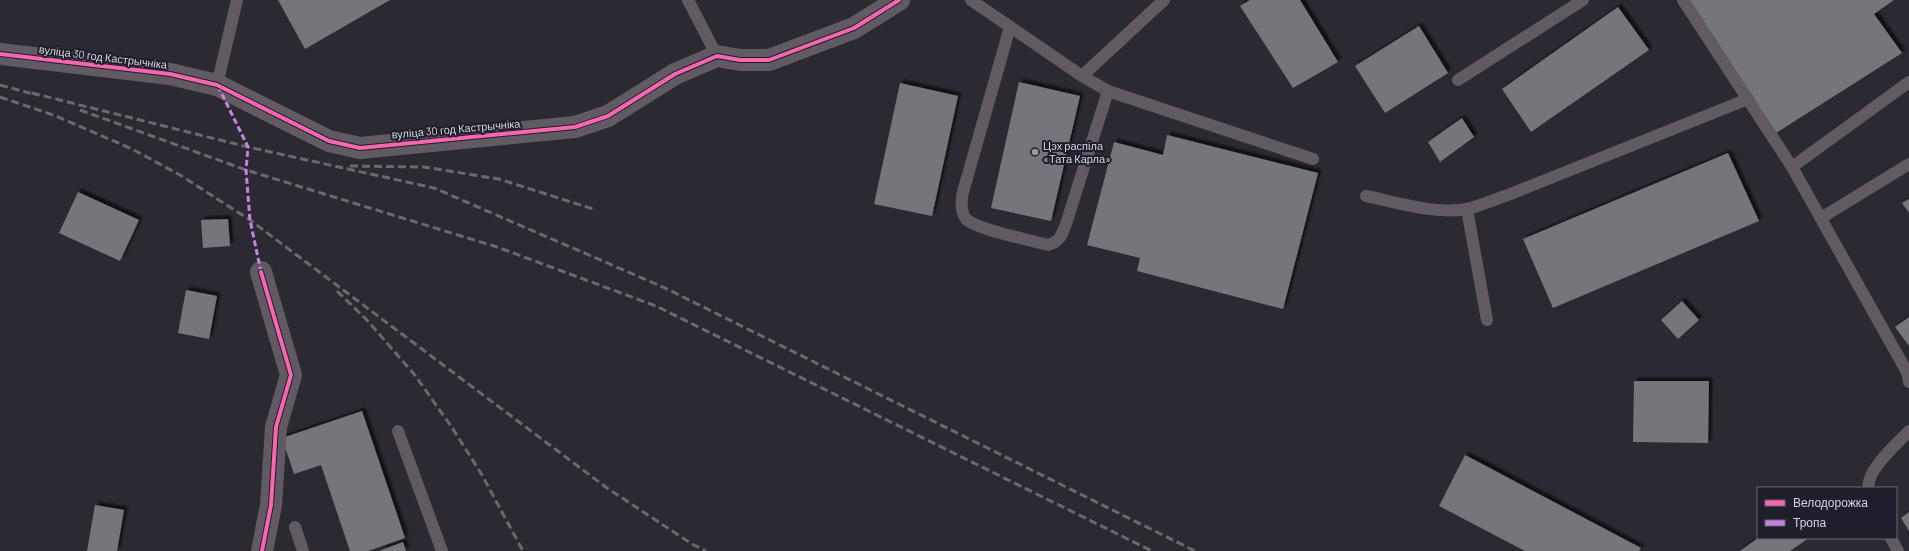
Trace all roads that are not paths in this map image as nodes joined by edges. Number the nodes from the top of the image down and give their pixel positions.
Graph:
1 (237, 0) edge
2 (688, 0) edge
3 (899, 0) edge
4 (971, 0) edge
5 (1164, 0) edge
6 (1583, 0) edge
7 (1683, 0) edge
8 (1010, 27) junction
9 (0, 54) edge
10 (717, 56) junction
11 (1082, 76) junction
12 (1458, 80) dead end
13 (1909, 82) edge
14 (217, 85) junction
15 (1108, 91) junction
16 (1748, 99) junction
17 (1313, 159) dead end
18 (1909, 164) edge
19 (1792, 167) junction
20 (1366, 196) dead end
21 (1467, 209) junction
22 (1821, 218) junction
23 (261, 272) dead end
24 (1487, 320) dead end
25 (1909, 382) edge
26 (398, 431) dead end
27 (1909, 431) edge
28 (1869, 487) edge
29 (295, 528) dead end
30 (1892, 539) edge
31 (262, 551) edge
32 (303, 551) edge
33 (442, 551) edge
34 (1898, 551) edge

1 - 14 lane
2 - 10 lane
3 - 10 street
4 - 8 lane
5 - 11 lane
6 - 12 lane
7 - 16 lane
8 - 11 lane
8 - 15 lane
9 - 14 street, вуліца 30 год Кастрычніка
10 - 14 street, вуліца 30 год Кастрычніка
11 - 15 lane
13 - 19 lane
15 - 17 lane
16 - 19 lane
16 - 21 lane
18 - 22 lane
19 - 22 lane
20 - 21 lane
21 - 24 lane
22 - 25 lane
23 - 31 street
26 - 33 lane
27 - 28 lane
29 - 32 lane
30 - 34 lane

